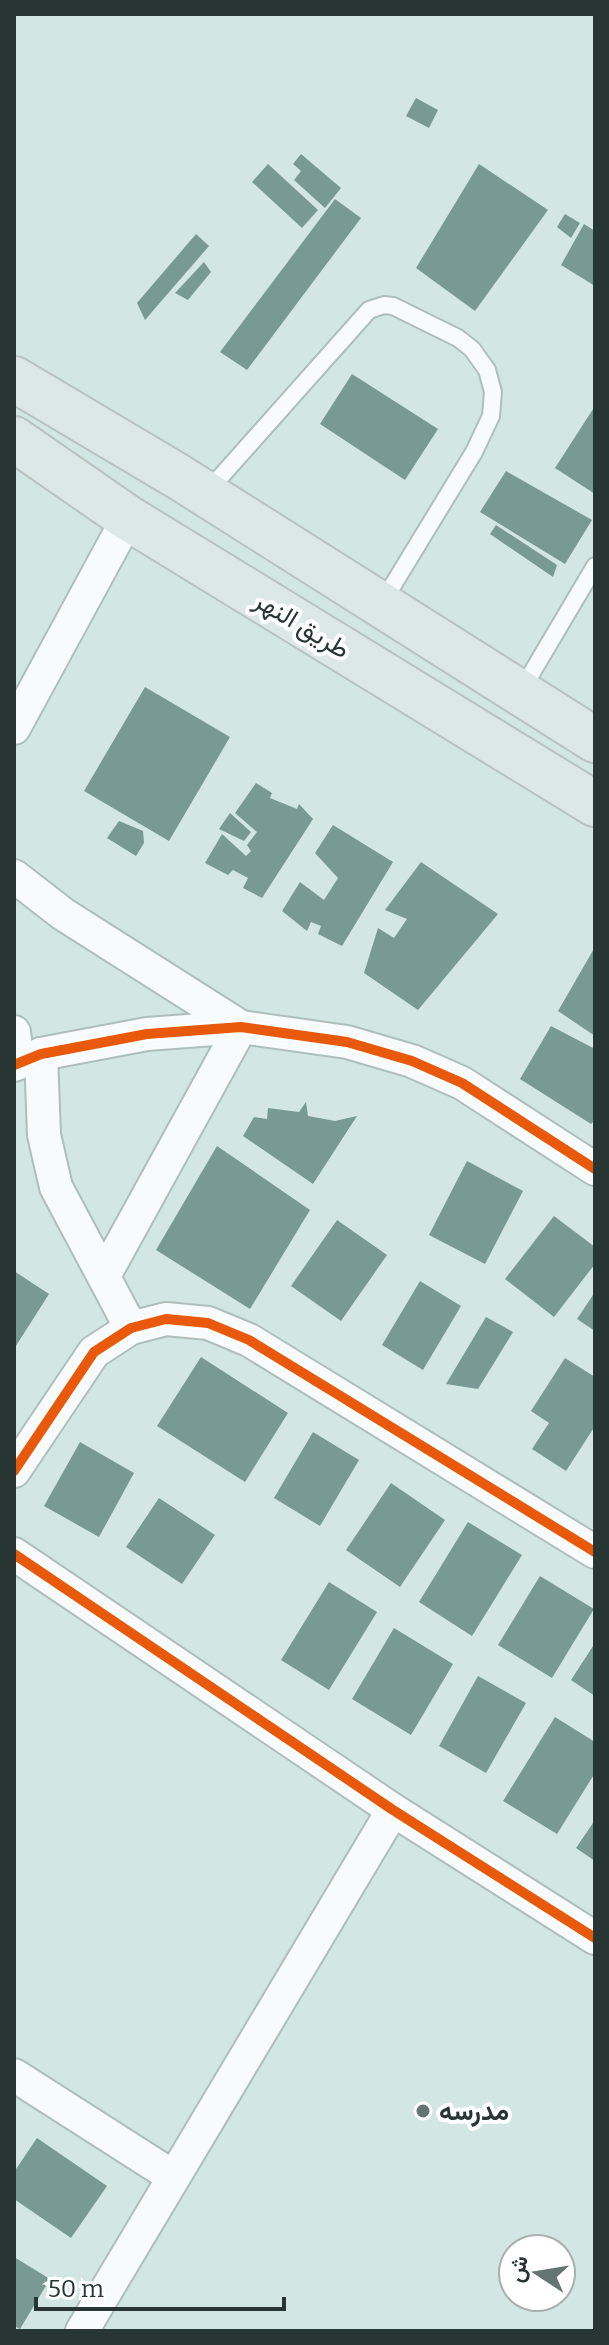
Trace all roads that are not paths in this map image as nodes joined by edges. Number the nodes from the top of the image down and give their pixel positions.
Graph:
1 (14, 379) edge
2 (14, 439) edge
3 (205, 493) junction
4 (128, 518) junction
5 (595, 566) edge
6 (382, 604) junction
7 (520, 692) junction
8 (14, 728) edge
9 (595, 740) edge
10 (595, 804) edge
11 (14, 876) edge
12 (241, 1027) junction
13 (22, 1053) edge
14 (595, 1169) edge
15 (104, 1276) junction
16 (131, 1328) junction
17 (14, 1471) edge
18 (595, 1552) edge
19 (14, 1554) edge
20 (393, 1810) junction
21 (595, 1938) edge
22 (14, 2075) edge
23 (172, 2176) junction
24 (82, 2331) edge

1 - 3 main road
2 - 4 main road, طريق النهر
3 - 6 main road
3 - 6 lane
4 - 8 street
4 - 10 main road, طريق النهر
5 - 7 lane
6 - 7 main road
7 - 9 main road
11 - 12 street
12 - 13 street
12 - 14 street
12 - 15 street
13 - 15 street
15 - 16 street
16 - 17 street
16 - 18 street
19 - 20 street
20 - 21 street
20 - 23 street
22 - 23 street
23 - 24 street

